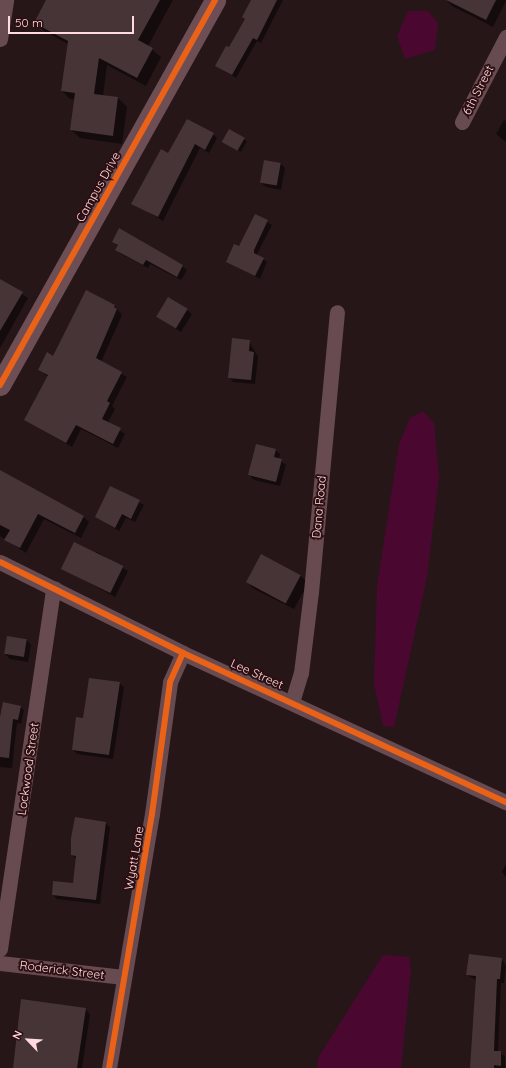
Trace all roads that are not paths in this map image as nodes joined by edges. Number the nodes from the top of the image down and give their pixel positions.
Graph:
1 (6, 0) edge
2 (215, 0) edge
3 (506, 37) edge
4 (0, 39) edge
5 (462, 122) dead end
6 (337, 312) dead end
7 (0, 385) edge
8 (0, 562) edge
9 (56, 589) junction
10 (183, 653) junction
11 (292, 702) junction
12 (506, 802) edge
13 (0, 949) edge
14 (0, 962) edge
15 (123, 977) junction
16 (109, 1068) edge

1 - 4 street
2 - 7 street, Campus Drive
3 - 5 street, 6th Street
6 - 11 street, Dana Road
8 - 9 street, Lee Street
9 - 10 street, Lee Street
9 - 13 street, Lockwood Street
10 - 11 street, Lee Street
10 - 15 street, Wyatt Lane
11 - 12 street, Lee Street
14 - 15 street, Roderick Street
15 - 16 street, Wyatt Lane

